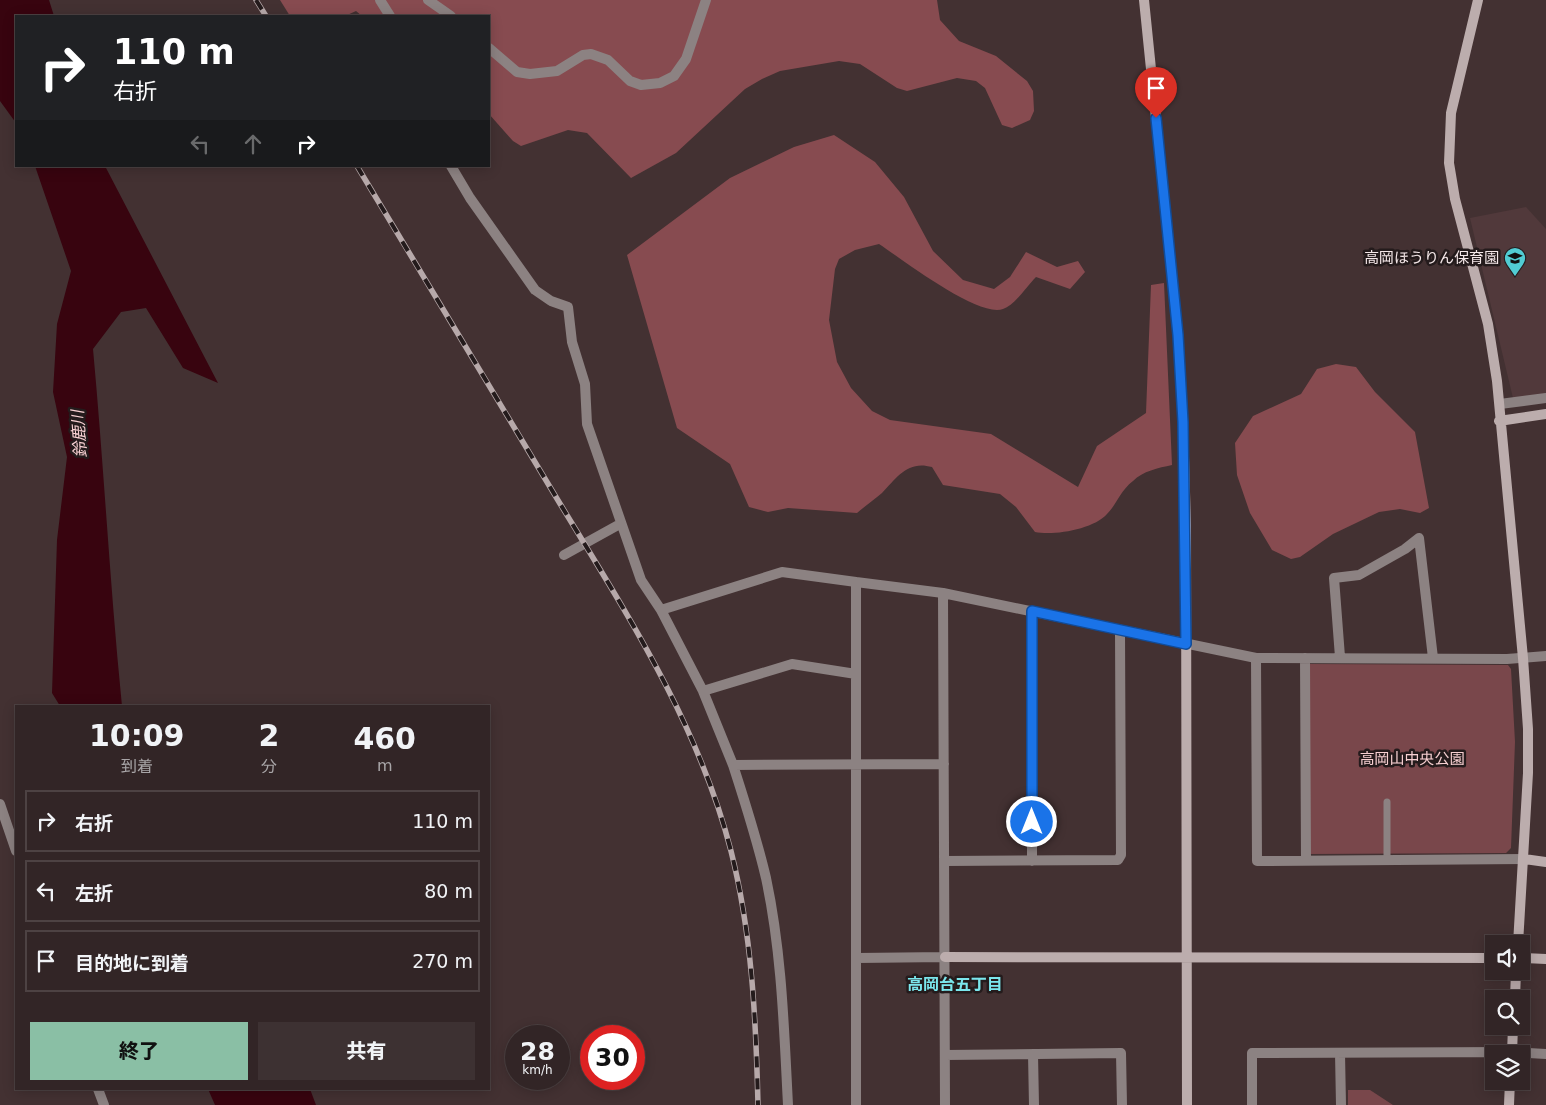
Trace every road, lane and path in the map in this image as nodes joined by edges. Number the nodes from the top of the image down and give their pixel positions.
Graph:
1 (380, 0) edge
2 (428, 0) edge
3 (706, 0) edge
4 (1144, 0) edge
5 (1478, 0) edge
6 (389, 15) edge
7 (449, 15) edge
8 (490, 49) edge
9 (452, 167) edge
10 (1546, 398) edge
11 (1500, 404) junction
12 (1546, 414) edge
13 (1499, 421) junction
14 (620, 524) junction
15 (564, 555) dead end
16 (856, 582) junction
17 (943, 593) junction
18 (660, 610) junction
19 (1032, 611) junction
20 (1120, 631) junction
21 (1186, 644) junction
22 (1546, 656) edge
23 (1340, 657) junction
24 (1256, 658) junction
25 (1305, 658) junction
26 (1433, 658) junction
27 (1524, 658) junction
28 (856, 674) junction
29 (703, 691) junction
30 (856, 764) junction
31 (944, 764) junction
32 (733, 765) junction
33 (1387, 802) dead end
34 (0, 804) edge
35 (15, 848) edge
36 (1032, 860) junction
37 (1306, 860) junction
38 (1387, 860) junction
39 (1524, 860) junction
40 (945, 861) junction
41 (1546, 862) edge
42 (1519, 935) edge
43 (946, 957) junction
44 (857, 958) junction
45 (1485, 958) edge
46 (1530, 958) edge
47 (1186, 959) junction
48 (1546, 959) edge
49 (1340, 1053) junction
50 (1485, 1053) edge
51 (1033, 1054) junction
52 (1530, 1054) edge
53 (1546, 1054) edge
54 (945, 1055) junction
55 (98, 1090) edge
56 (1510, 1090) edge
57 (104, 1105) edge
58 (788, 1105) edge
59 (856, 1105) edge
60 (945, 1105) edge
61 (1034, 1105) edge
62 (1122, 1105) edge
63 (1187, 1105) edge
64 (1252, 1105) edge
65 (1341, 1105) edge
66 (1509, 1105) edge

1 - 6 street
2 - 7 street
3 - 8 street
4 - 21 street
5 - 11 street
9 - 14 street
10 - 11 street
11 - 13 street
12 - 13 street
13 - 27 street
14 - 15 street
14 - 18 street
16 - 17 street
16 - 18 street
16 - 28 street
17 - 19 street
17 - 31 street
18 - 29 street
19 - 20 street
19 - 36 street
20 - 21 street
20 - 36 street
21 - 24 street
21 - 47 street
22 - 27 street
23 - 25 street
23 - 26 street
23 - 26 street
24 - 25 street
24 - 37 street
25 - 37 street
26 - 27 street
27 - 39 street
28 - 29 street
28 - 30 street
29 - 32 street
30 - 31 street
30 - 32 street
30 - 44 street
31 - 40 street
32 - 58 street
33 - 38 lane
34 - 35 street
36 - 40 street
37 - 38 street
38 - 39 street
39 - 41 street
39 - 42 street
40 - 43 street
43 - 44 street
43 - 47 street
43 - 54 street
44 - 59 street
45 - 47 street
46 - 48 street
47 - 63 street
49 - 50 street
49 - 64 street
49 - 65 street
51 - 54 street
51 - 61 street
51 - 62 street
52 - 53 street
54 - 60 street
55 - 57 street
56 - 66 street

